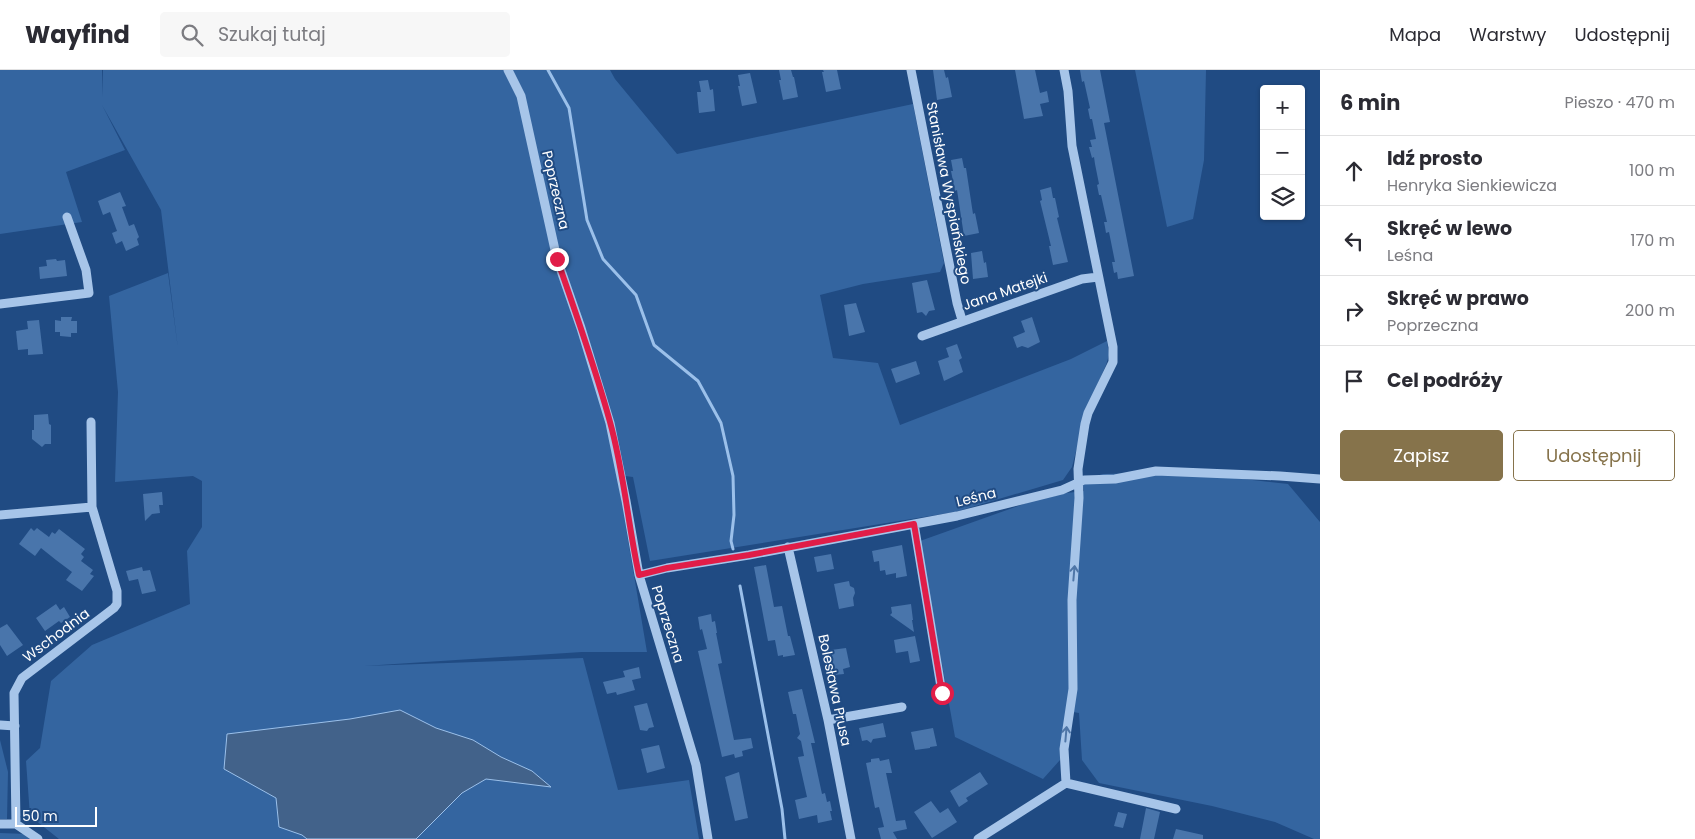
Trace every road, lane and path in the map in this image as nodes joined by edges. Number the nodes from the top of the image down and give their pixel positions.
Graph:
1 (508, 70) edge
2 (911, 70) edge
3 (1064, 70) edge
4 (67, 218) dead end
5 (1098, 277) junction
6 (0, 304) edge
7 (962, 320) junction
8 (922, 336) dead end
9 (91, 422) dead end
10 (1320, 479) edge
11 (1078, 482) junction
12 (92, 506) junction
13 (0, 516) edge
14 (914, 524) junction
15 (788, 547) junction
16 (639, 575) junction
17 (942, 693) dead end
18 (902, 707) dead end
19 (828, 720) junction
20 (0, 725) edge
21 (15, 726) junction
22 (1066, 783) junction
23 (1176, 809) dead end
24 (0, 824) edge
25 (16, 824) junction
26 (38, 839) edge
27 (708, 839) edge
28 (851, 839) edge
29 (978, 839) edge

1 - 16 street, Poprzeczna
2 - 7 street, Stanisława Wyspiańskiego
3 - 5 street
4 - 6 street
5 - 7 street, Jana Matejki
5 - 11 street
7 - 8 street, Jana Matejki
9 - 12 street
10 - 11 street, Leśna
11 - 14 street, Leśna
22 -> 11 street
12 - 13 street
12 - 21 street, Wschodnia
14 - 15 street, Leśna
14 - 17 street
15 - 16 street, Leśna
15 - 19 street, Bolesława Prusa
16 - 27 street, Poprzeczna
18 - 19 street
19 - 28 street, Bolesława Prusa
20 - 21 street
21 - 25 street, Wschodnia
22 - 23 street
22 - 29 street
24 - 25 street
25 - 26 street

